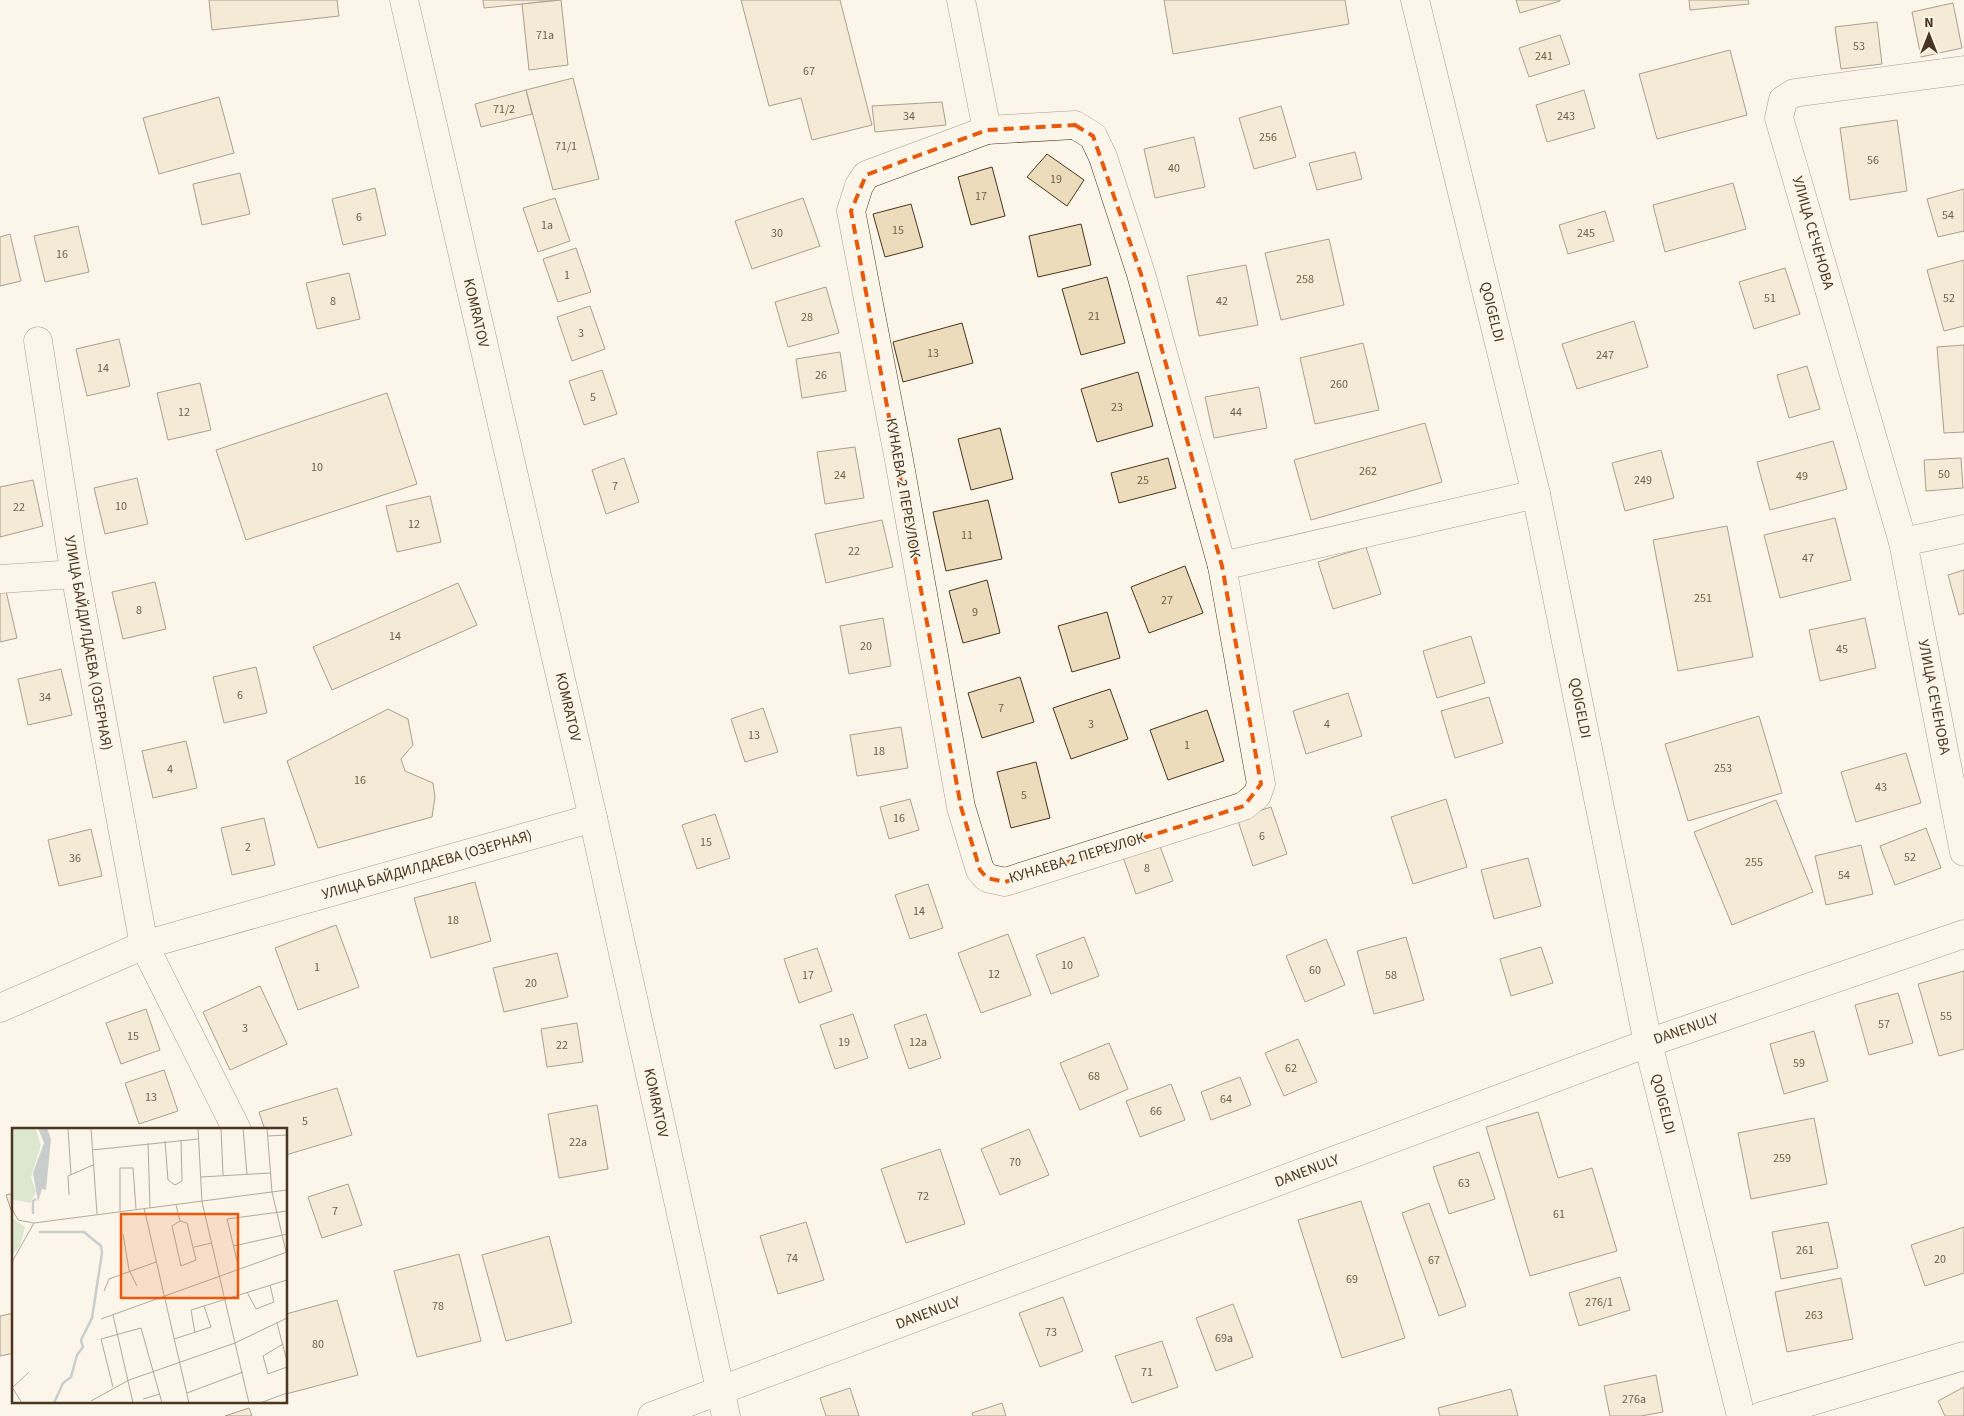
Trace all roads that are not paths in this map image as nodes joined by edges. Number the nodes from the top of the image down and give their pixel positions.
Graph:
1 (404, 0) edge
2 (961, 0) edge
3 (1414, 0) edge
4 (1964, 70) edge
5 (987, 130) junction
6 (38, 341) dead end
7 (1536, 494) junction
8 (1964, 529) edge
9 (1903, 542) junction
10 (1222, 566) junction
11 (75, 574) junction
12 (0, 579) edge
13 (593, 818) junction
14 (1964, 852) edge
15 (1964, 934) edge
16 (144, 945) junction
17 (0, 1008) edge
18 (1648, 1043) junction
19 (236, 1128) edge
20 (1964, 1356) edge
21 (723, 1404) edge
22 (652, 1416) edge
23 (1741, 1416) edge
24 (1762, 1416) edge

1 - 13 street, KOMRATOV
2 - 5 street
3 - 7 street, QOIGELDI
4 - 9 street, УЛИЦА СЕЧЕНОВА
5 - 10 street, КУНАЕВА 2 ПЕРЕУЛОК
5 - 10 street, КУНАЕВА 2 ПЕРЕУЛОК
6 - 11 street, УЛИЦА БАЙДИЛДАЕВА (ОЗЕРНАЯ)
7 - 10 street
7 - 18 street, QOIGELDI
8 - 9 street
9 - 14 street, УЛИЦА СЕЧЕНОВА
11 - 12 street
11 - 16 street, УЛИЦА БАЙДИЛДАЕВА (ОЗЕРНАЯ)
13 - 16 street, УЛИЦА БАЙДИЛДАЕВА (ОЗЕРНАЯ)
13 - 21 street, KOMRATOV
15 - 18 street, DANENULY
16 - 17 street, УЛИЦА БАЙДИЛДАЕВА (ОЗЕРНАЯ)
16 - 19 street, УЛИЦА БАЙДИЛДАЕВА (ОЗЕРНАЯ)
18 - 21 street, DANENULY
18 - 23 street, QOIGELDI
20 - 24 street
21 - 22 street, DANENULY

